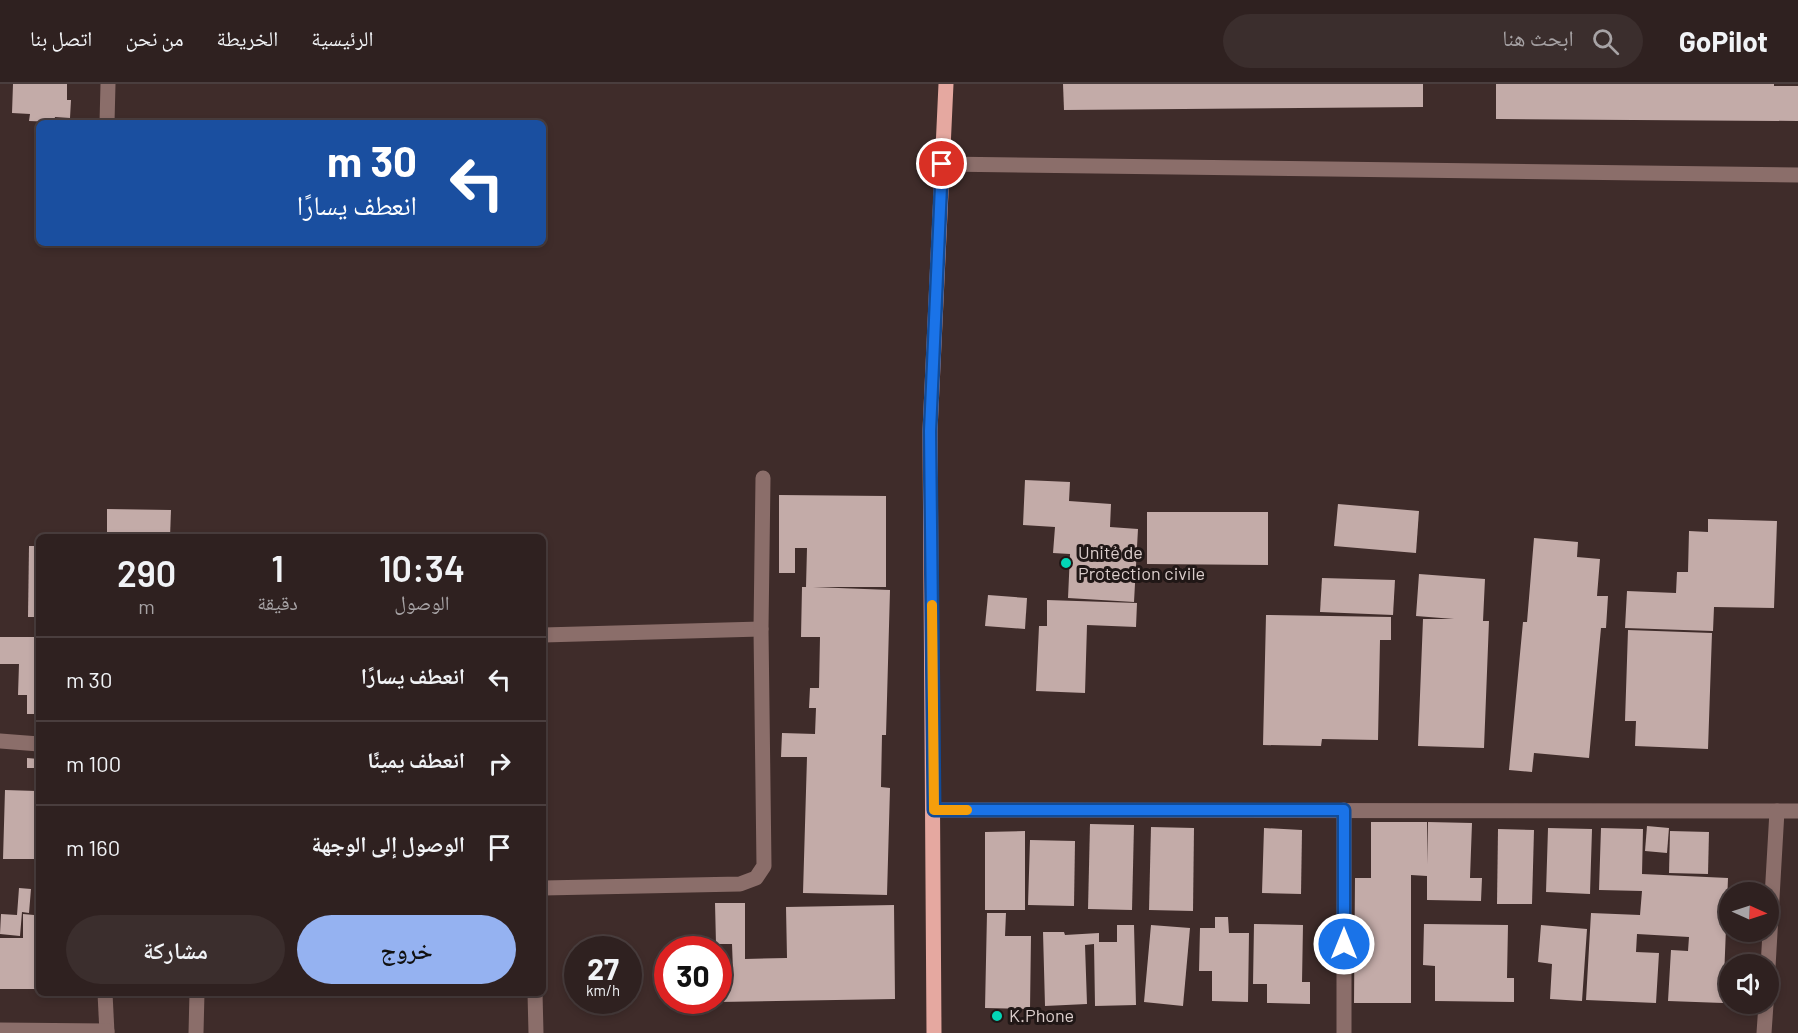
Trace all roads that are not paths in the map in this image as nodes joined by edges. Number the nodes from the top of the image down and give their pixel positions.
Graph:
1 (108, 84) edge
2 (946, 84) edge
3 (107, 120) edge
4 (942, 164) junction
5 (1798, 175) edge
6 (763, 478) dead end
7 (761, 628) junction
8 (546, 635) edge
9 (0, 741) edge
10 (36, 744) edge
11 (934, 810) junction
12 (1344, 810) junction
13 (1777, 811) junction
14 (1798, 811) edge
15 (546, 888) edge
16 (1769, 954) edge
17 (105, 996) edge
18 (197, 996) edge
19 (535, 996) edge
20 (1765, 1014) edge
21 (0, 1030) edge
22 (107, 1032) edge
23 (196, 1033) edge
24 (536, 1033) edge
25 (934, 1033) edge
26 (1344, 1033) edge
27 (1764, 1033) edge

1 - 3 street
2 - 4 main road
4 - 5 street
4 - 11 main road
6 - 7 street
7 - 8 street
7 - 15 street
9 - 10 street
11 - 12 street
11 - 25 main road
12 - 13 street
12 - 26 street
13 - 14 street
13 - 16 street
17 - 22 street
18 - 23 street
19 - 24 street
20 - 27 street
21 - 22 street

